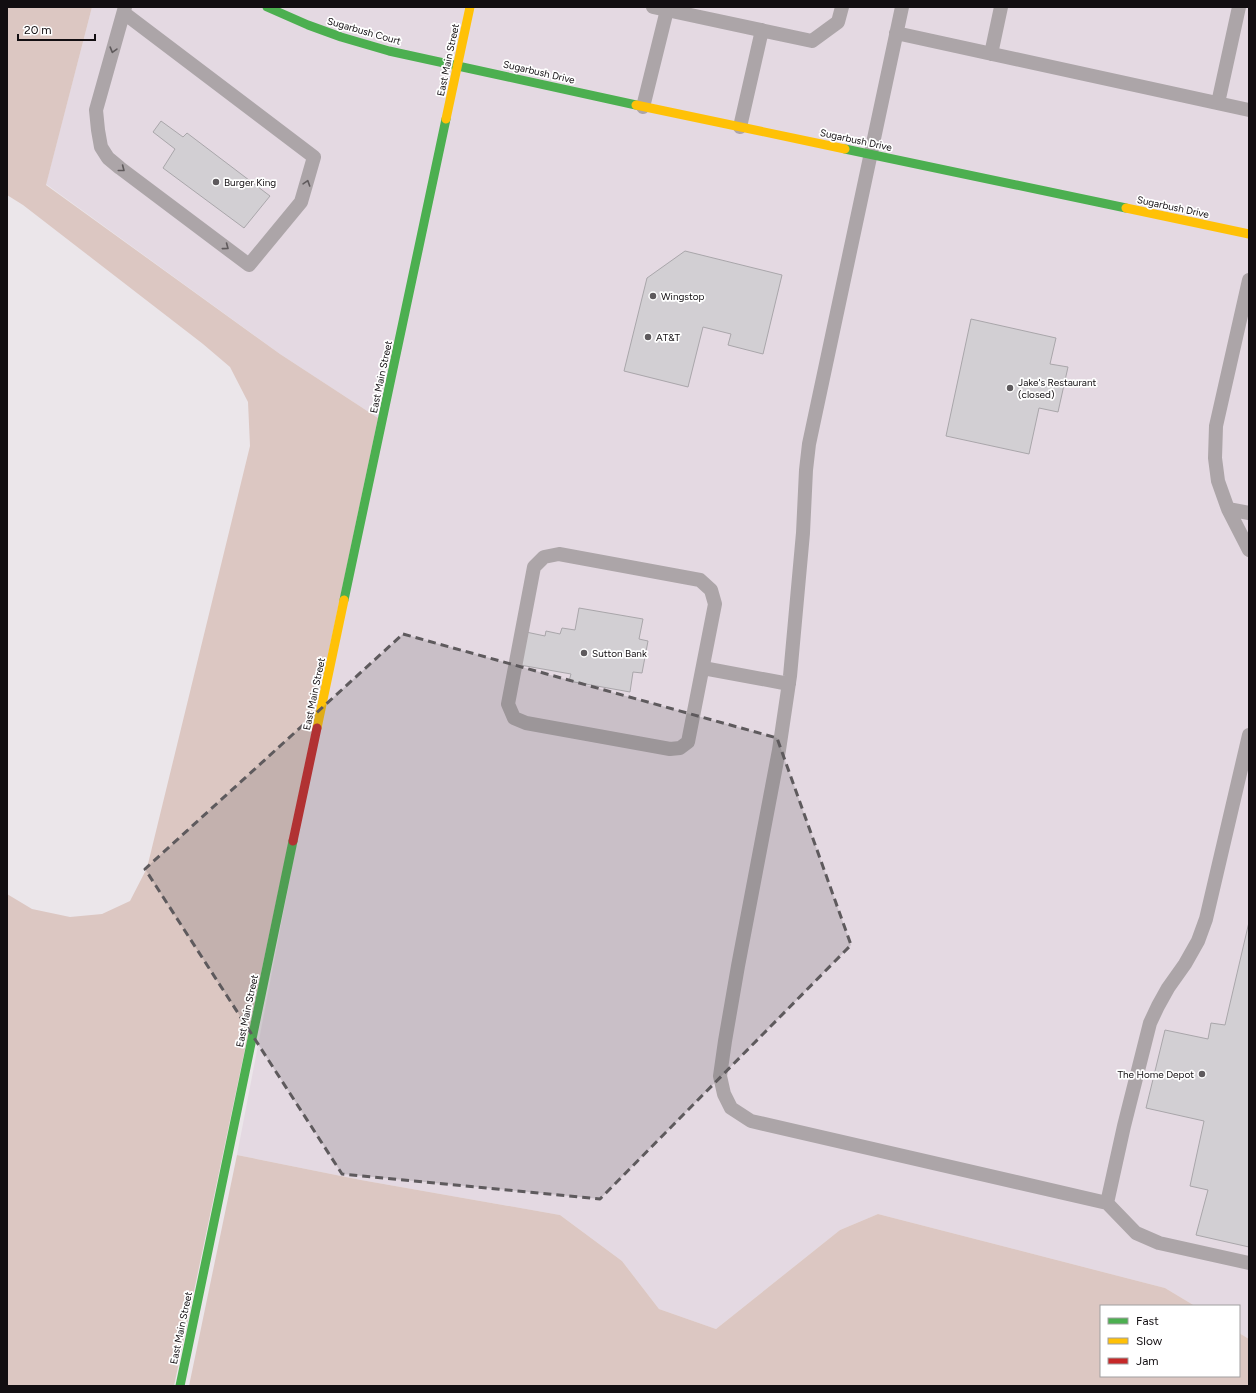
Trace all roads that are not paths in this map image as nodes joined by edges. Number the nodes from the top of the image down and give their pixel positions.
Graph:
1 (267, 7) edge
2 (470, 7) edge
3 (842, 7) edge
4 (902, 7) edge
5 (1001, 7) edge
6 (1238, 7) edge
7 (660, 8) edge
8 (125, 10) edge
9 (762, 30) junction
10 (896, 33) junction
11 (991, 54) junction
12 (459, 65) junction
13 (1218, 103) junction
14 (643, 107) junction
15 (1249, 110) edge
16 (740, 127) junction
17 (871, 154) junction
18 (1249, 234) edge
19 (1249, 280) edge
20 (1228, 509) junction
21 (1249, 513) edge
22 (1249, 550) edge
23 (703, 668) junction
24 (789, 684) junction
25 (1249, 735) edge
26 (1107, 1203) junction
27 (1249, 1263) edge
28 (180, 1386) edge

1 - 12 main road, Sugarbush Court
2 - 12 main road, East Main Street
3 - 9 lane
4 - 10 lane
5 - 11 lane
6 - 13 lane
7 - 9 lane
7 - 14 lane
8 -> 8 lane
9 - 16 lane
10 - 11 lane
10 - 17 lane
11 - 13 lane
12 - 14 main road, Sugarbush Drive
12 - 28 main road, East Main Street
13 - 15 lane
14 - 16 main road, Sugarbush Drive
16 - 17 main road, Sugarbush Drive
17 - 18 main road, Sugarbush Drive
17 - 24 lane
19 - 20 lane
20 - 21 lane
20 - 22 lane
23 - 23 lane
23 - 24 lane
24 - 26 lane
25 - 26 lane
26 - 27 lane

